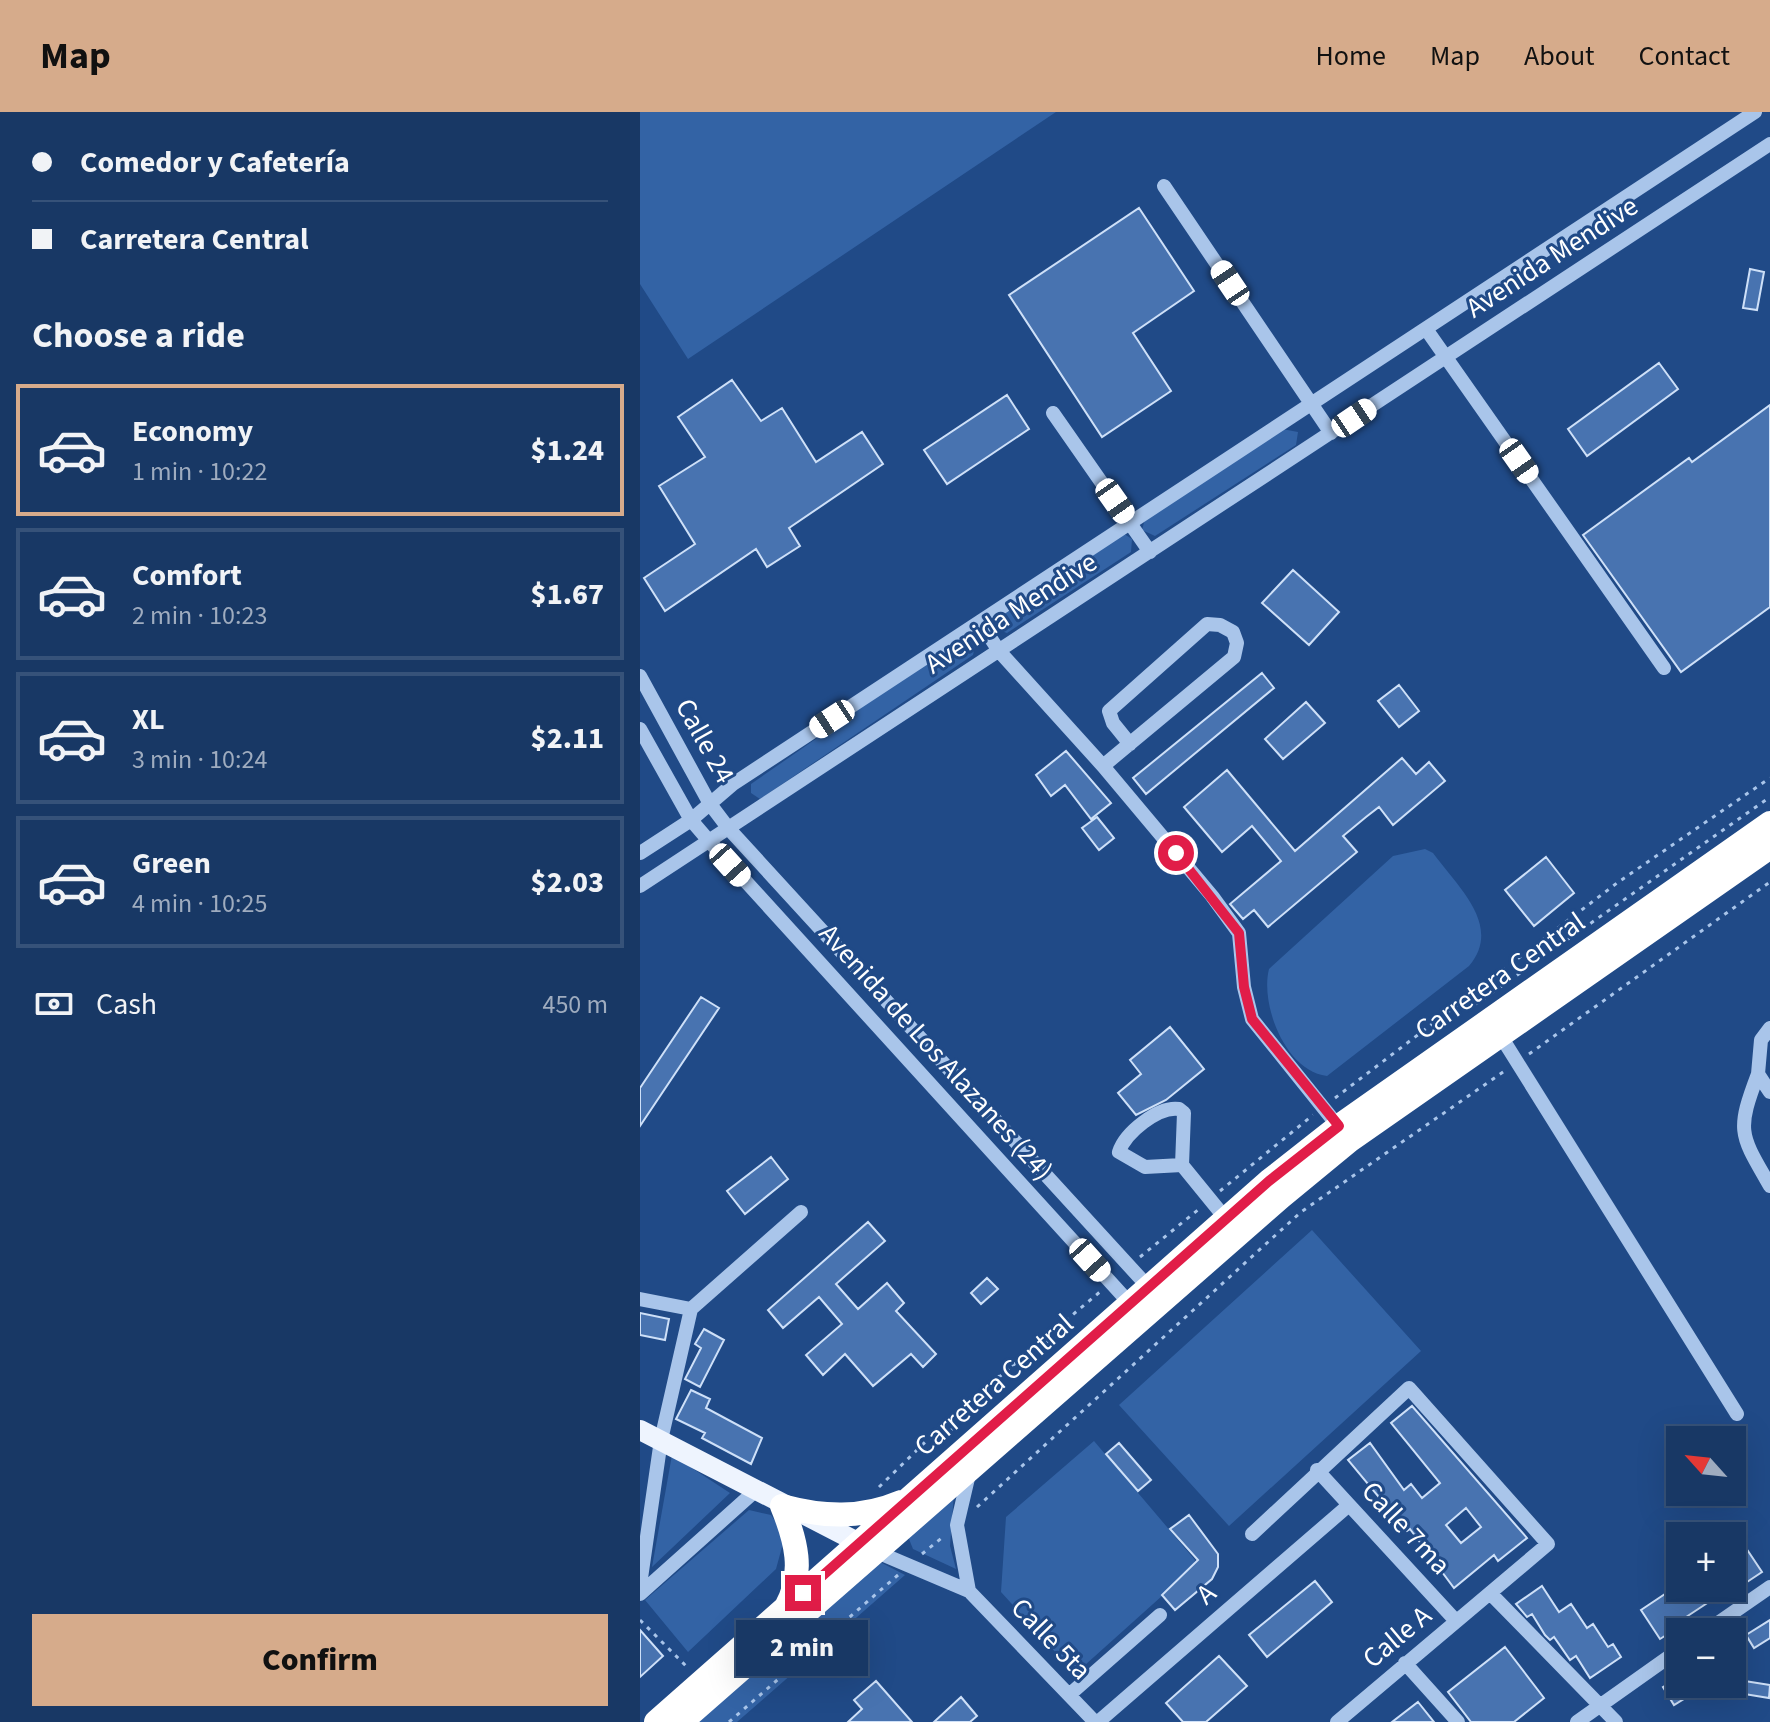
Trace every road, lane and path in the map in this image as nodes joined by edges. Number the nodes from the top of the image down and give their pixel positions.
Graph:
1 (1755, 112) edge
2 (1770, 144) edge
3 (1164, 186) dead end
4 (1426, 329) junction
5 (1446, 357) junction
6 (1312, 404) junction
7 (1053, 413) dead end
8 (1331, 433) junction
9 (1130, 523) junction
10 (1150, 552) junction
11 (980, 622) junction
12 (999, 651) junction
13 (1664, 668) dead end
14 (640, 676) edge
15 (640, 729) edge
16 (1130, 744) junction
17 (1103, 766) junction
18 (710, 804) junction
19 (691, 820) junction
20 (729, 829) junction
21 (1768, 834) edge
22 (709, 841) junction
23 (640, 853) edge
24 (1770, 882) edge
25 (640, 886) edge
26 (1495, 1028) junction
27 (1770, 1028) edge
28 (1518, 1061) junction
29 (1758, 1074) junction
30 (1770, 1092) edge
31 (1344, 1134) junction
32 (1182, 1165) junction
33 (1770, 1186) edge
34 (801, 1212) dead end
35 (1226, 1219) junction
36 (1156, 1294) junction
37 (640, 1299) edge
38 (691, 1309) junction
39 (1136, 1311) junction
40 (1737, 1414) dead end
41 (640, 1430) edge
42 (661, 1440) junction
43 (1317, 1470) junction
44 (970, 1472) junction
45 (754, 1492) junction
46 (917, 1493) junction
47 (1349, 1505) junction
48 (782, 1506) junction
49 (957, 1525) junction
50 (1252, 1534) dead end
51 (868, 1548) junction
52 (910, 1565) junction
53 (640, 1585) edge
54 (1770, 1587) edge
55 (969, 1591) junction
56 (640, 1594) edge
57 (1491, 1594) junction
58 (785, 1610) junction
59 (1160, 1615) dead end
60 (1725, 1618) edge
61 (640, 1620) edge
62 (1456, 1621) junction
63 (1666, 1659) edge
64 (1405, 1663) junction
65 (700, 1682) junction
66 (1069, 1695) junction
67 (1599, 1705) junction
68 (656, 1722) edge
69 (681, 1722) edge
70 (729, 1722) edge
71 (1096, 1722) edge
72 (1337, 1722) edge
73 (1458, 1722) edge
74 (1577, 1722) edge
75 (1616, 1722) edge

1 - 4 street, Avenida Mendive
2 - 5 street, Avenida Mendive
3 - 6 street
4 - 5 street
4 - 6 street, Avenida Mendive
5 - 8 street, Avenida Mendive
5 - 13 street
6 - 8 street
6 - 9 street, Avenida Mendive
7 - 9 street
8 - 10 street, Avenida Mendive
9 - 10 street
9 - 11 street, Avenida Mendive
10 - 12 street, Avenida Mendive
11 - 12 street
11 - 18 street, Avenida Mendive
12 - 17 street
12 - 20 street, Avenida Mendive
14 - 18 street, Calle 24
15 - 19 street, Calle 24
16 - 16 street
16 - 17 street
17 - 31 street
18 - 19 street, Avenida Mendive
18 - 20 street, Calle 24
19 - 22 street, Avenida de Los Alazanes (24)
19 - 23 street, Avenida Mendive
20 - 22 street, Avenida Mendive
20 - 36 street, Avenida de Los Alazanes (24)
21 - 26 highway, Carretera Central
22 - 25 street, Avenida Mendive
22 - 39 street, Avenida de Los Alazanes (24)
24 - 28 path
26 - 28 street
26 - 31 highway, Carretera Central
27 - 29 street
28 - 40 street
28 - 49 path
29 - 30 street
29 - 33 street
31 - 35 highway, Carretera Central
31 - 36 highway, Carretera Central
32 - 32 street
32 - 35 street
34 - 38 street
35 - 36 highway, Carretera Central
36 - 39 highway, Carretera Central
37 - 38 street
38 - 42 street
39 - 44 highway, Carretera Central
39 - 46 highway, Carretera Central
41 - 42 main road
42 - 45 main road
42 - 53 street
43 - 47 street, Calle 7ma
43 - 50 street
43 - 57 street, Calle A
44 - 49 street
44 - 51 highway, Carretera Central
45 - 48 main road
45 - 56 street
46 - 48 highway
46 - 51 highway, Carretera Central
47 - 62 street, Calle 7ma
47 - 71 street, A
48 - 51 main road
48 - 58 highway
49 - 52 path
49 - 55 street
51 - 52 street
51 - 58 highway, Carretera Central
51 - 69 highway, Carretera Central
52 - 55 street
52 - 70 path
54 - 60 street
55 - 66 street, Calle 5ta
57 - 62 street, Calle A
57 - 67 street
58 - 65 highway, Carretera Central
59 - 66 street
61 - 65 path
62 - 64 street, Calle A
63 - 67 street
64 - 72 street, Calle A
64 - 73 street
65 - 68 highway, Carretera Central
66 - 71 street, Calle 5ta
67 - 74 street
67 - 75 street

